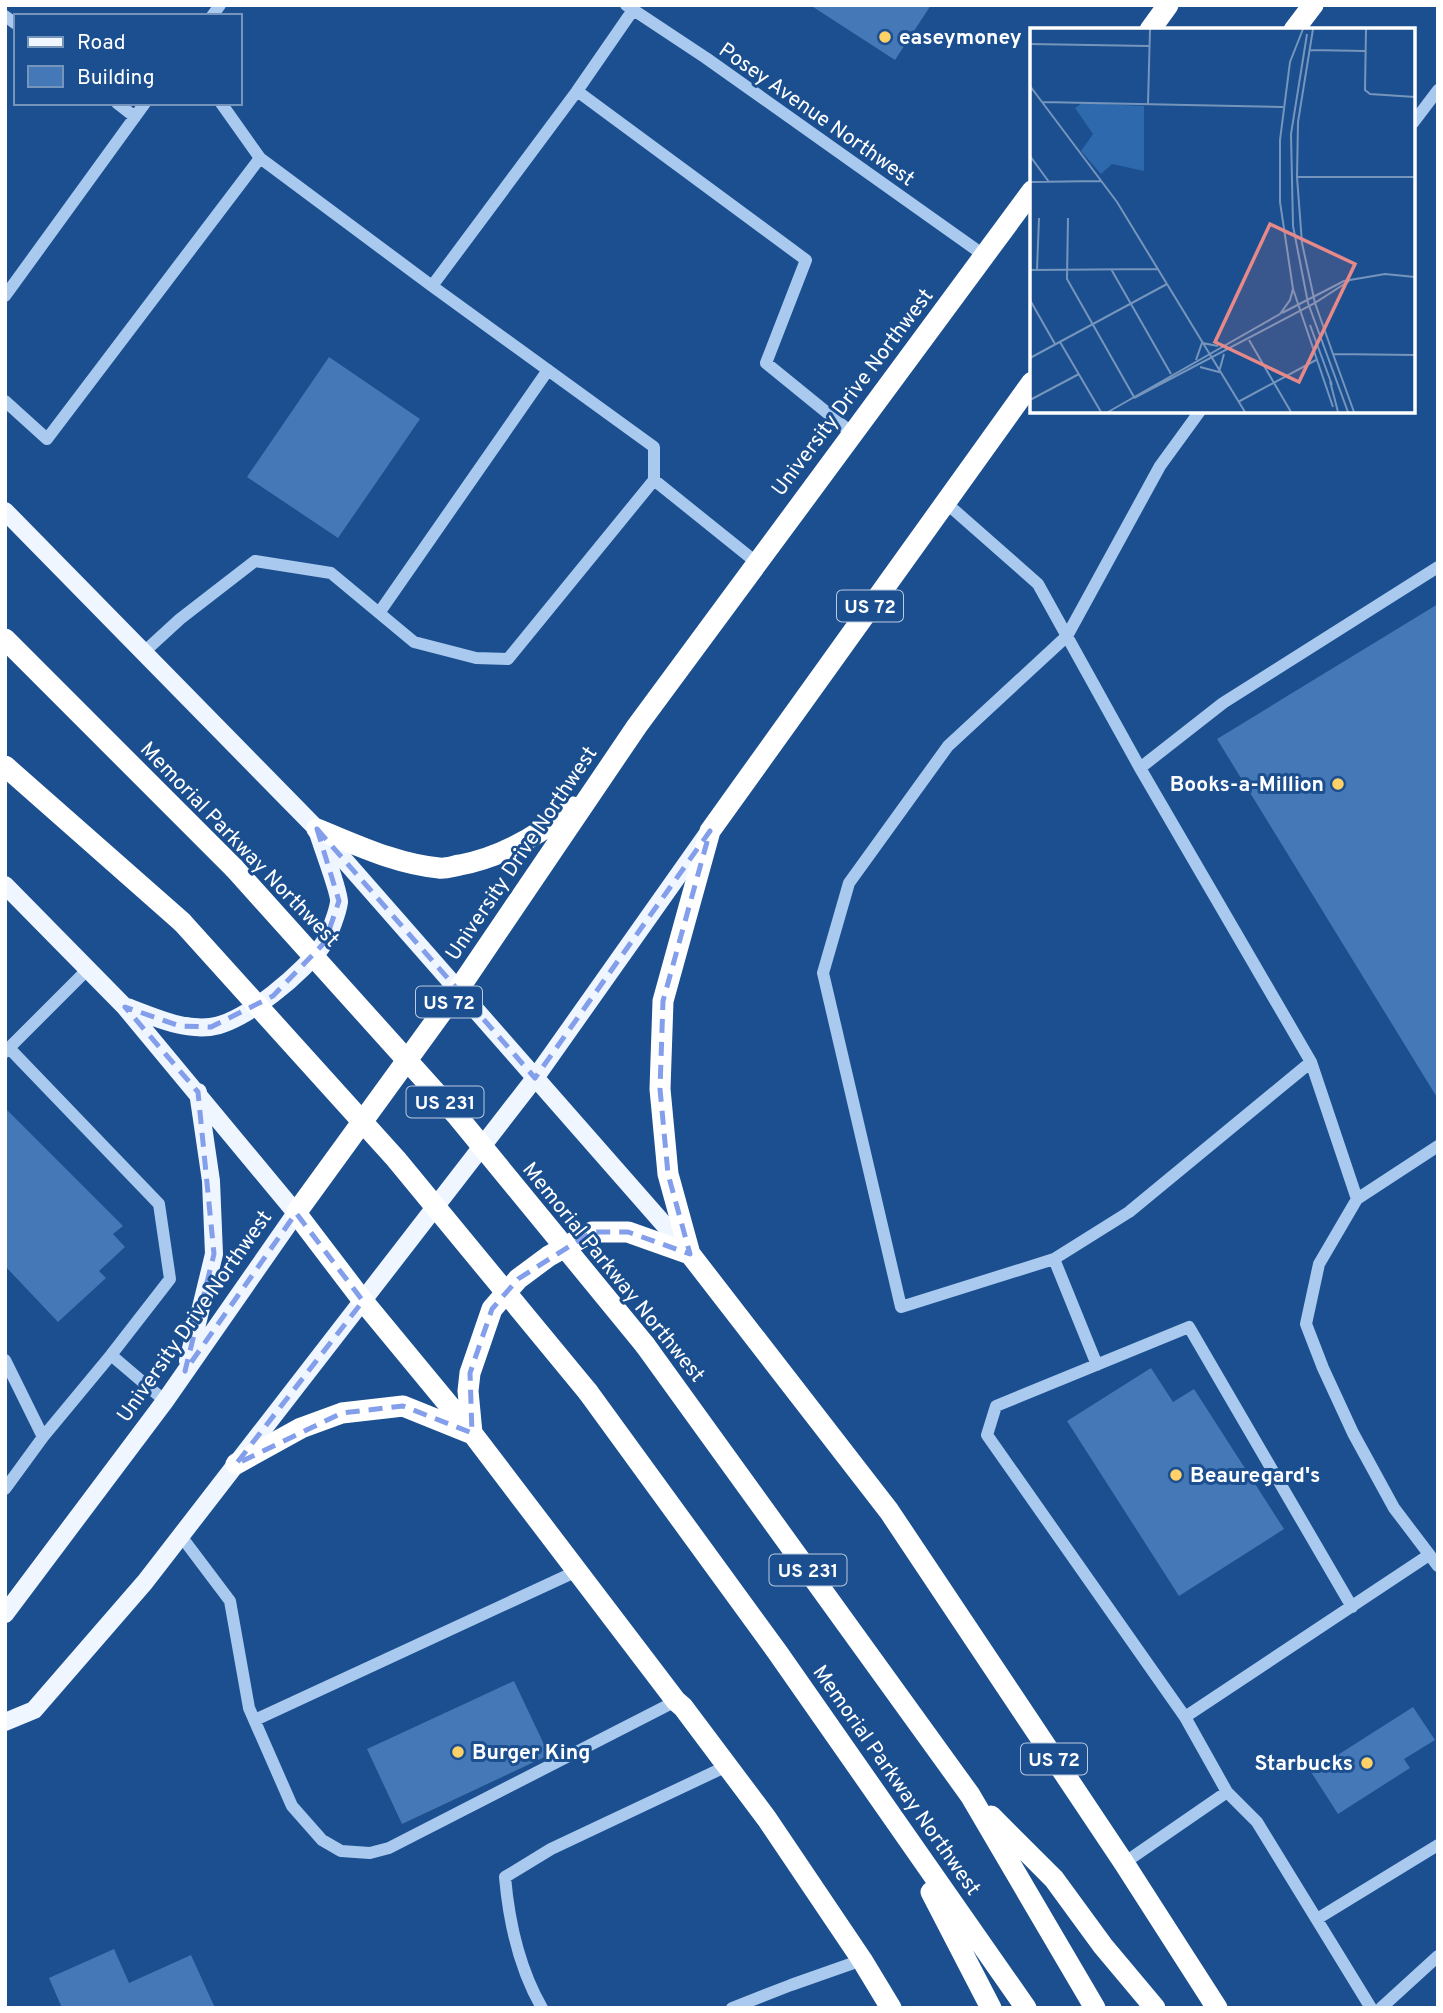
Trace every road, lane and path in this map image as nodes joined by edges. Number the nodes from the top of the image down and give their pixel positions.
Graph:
1 (1168, 5) edge
2 (1313, 5) edge
3 (630, 8) edge
4 (1151, 28) edge
5 (1296, 28) edge
6 (1438, 90) edge
7 (577, 91) junction
8 (120, 105) edge
9 (144, 105) edge
10 (222, 105) edge
11 (135, 117) junction
12 (1415, 120) edge
13 (260, 158) junction
14 (1030, 194) edge
15 (985, 256) junction
16 (432, 286) junction
17 (5, 296) edge
18 (548, 370) junction
19 (1030, 385) edge
20 (5, 401) edge
21 (1199, 413) edge
22 (852, 433) junction
23 (654, 480) junction
24 (945, 502) junction
25 (5, 511) edge
26 (756, 562) junction
27 (1438, 567) edge
28 (379, 613) junction
29 (1067, 636) junction
30 (5, 639) edge
31 (144, 652) junction
32 (5, 766) edge
33 (1140, 768) junction
34 (595, 787) junction
35 (317, 829) junction
36 (710, 831) junction
37 (5, 885) edge
38 (88, 969) junction
39 (458, 990) junction
40 (125, 1007) junction
41 (7, 1050) edge
42 (1311, 1062) junction
43 (535, 1078) junction
44 (198, 1093) junction
45 (1438, 1146) edge
46 (1357, 1199) junction
47 (296, 1213) junction
48 (690, 1254) junction
49 (1054, 1259) junction
50 (363, 1301) junction
51 (111, 1355) junction
52 (5, 1360) edge
53 (1097, 1365) junction
54 (185, 1371) junction
55 (165, 1401) junction
56 (472, 1433) junction
57 (43, 1437) junction
58 (236, 1464) junction
59 (5, 1489) edge
60 (181, 1536) junction
61 (1429, 1555) junction
62 (1438, 1566) edge
63 (577, 1571) junction
64 (1352, 1607) junction
65 (5, 1614) edge
66 (676, 1701) junction
67 (1185, 1717) junction
68 (254, 1720) junction
69 (5, 1721) edge
70 (727, 1766) junction
71 (1227, 1792) junction
72 (970, 1795) junction
73 (895, 1821) junction
74 (1438, 1844) edge
75 (1124, 1863) junction
76 (1317, 1919) junction
77 (1438, 1956) edge
78 (862, 1960) junction
79 (542, 2008) edge
80 (732, 2008) edge
81 (891, 2008) edge
82 (991, 2008) edge
83 (1026, 2008) edge
84 (1095, 2008) edge
85 (1156, 2008) edge
86 (1217, 2008) edge
87 (1371, 2008) edge
88 (1381, 2008) edge

1 - 4 highway
2 - 5 highway
3 - 7 street
3 - 15 street, Posey Avenue Northwest
6 - 12 street
7 - 16 street
7 - 22 street
8 - 11 street
9 - 11 street
10 - 13 street
11 - 17 street
13 - 16 street
13 - 20 street
14 - 15 highway, University Drive Northwest / US 72
15 - 22 highway, University Drive Northwest / US 72
16 - 18 street
18 - 23 street
18 - 28 street
19 - 24 highway, US 72
21 - 29 street
22 - 26 highway, University Drive Northwest / US 72
23 - 26 street
23 - 28 street
24 - 29 street
24 - 36 highway, US 72
25 - 31 main road
26 - 34 highway, University Drive Northwest / US 72
27 - 33 street
28 - 31 street
29 - 33 street
29 - 49 street
30 - 72 highway, Memorial Parkway Northwest / US 231, bridge
31 - 35 main road
32 - 73 highway, Memorial Parkway Northwest, bridge
33 - 42 street
34 - 35 highway
34 - 39 highway, University Drive Northwest / US 72
35 - 39 main road
35 - 40 main road
36 - 43 main road, US 72
36 - 48 highway, US 72
37 - 38 main road
38 - 40 main road
38 - 41 street
39 - 43 main road
39 - 47 highway, University Drive Northwest / US 72
40 - 44 main road
41 - 51 street
42 - 46 street
42 - 49 street
43 - 48 main road
43 - 50 main road, US 72
44 - 47 main road
44 - 54 main road
45 - 46 street
46 - 61 street
47 - 50 highway
47 - 54 main road, University Drive Northwest
48 - 56 highway
48 - 75 highway, US 72
49 - 53 street
50 - 56 highway
50 - 58 main road
51 - 55 street
51 - 57 street
52 - 57 street
53 - 64 street
53 - 67 street
54 - 55 main road, University Drive Northwest
55 - 65 main road, University Drive Northwest
56 - 58 highway
56 - 63 highway
57 - 59 street
58 - 60 main road
60 - 68 street
60 - 69 main road
61 - 62 street
61 - 64 street
63 - 66 highway
63 - 68 street
64 - 67 street
66 - 68 street
66 - 70 highway
67 - 71 street
70 - 78 highway
70 - 79 street
71 - 75 street
71 - 76 street
72 - 84 highway, Memorial Parkway Northwest / US 231
72 - 85 highway
73 - 82 highway
73 - 83 highway, Memorial Parkway Northwest
74 - 76 street
75 - 86 highway, US 72
76 - 87 street
77 - 88 street
78 - 80 street
78 - 81 highway

